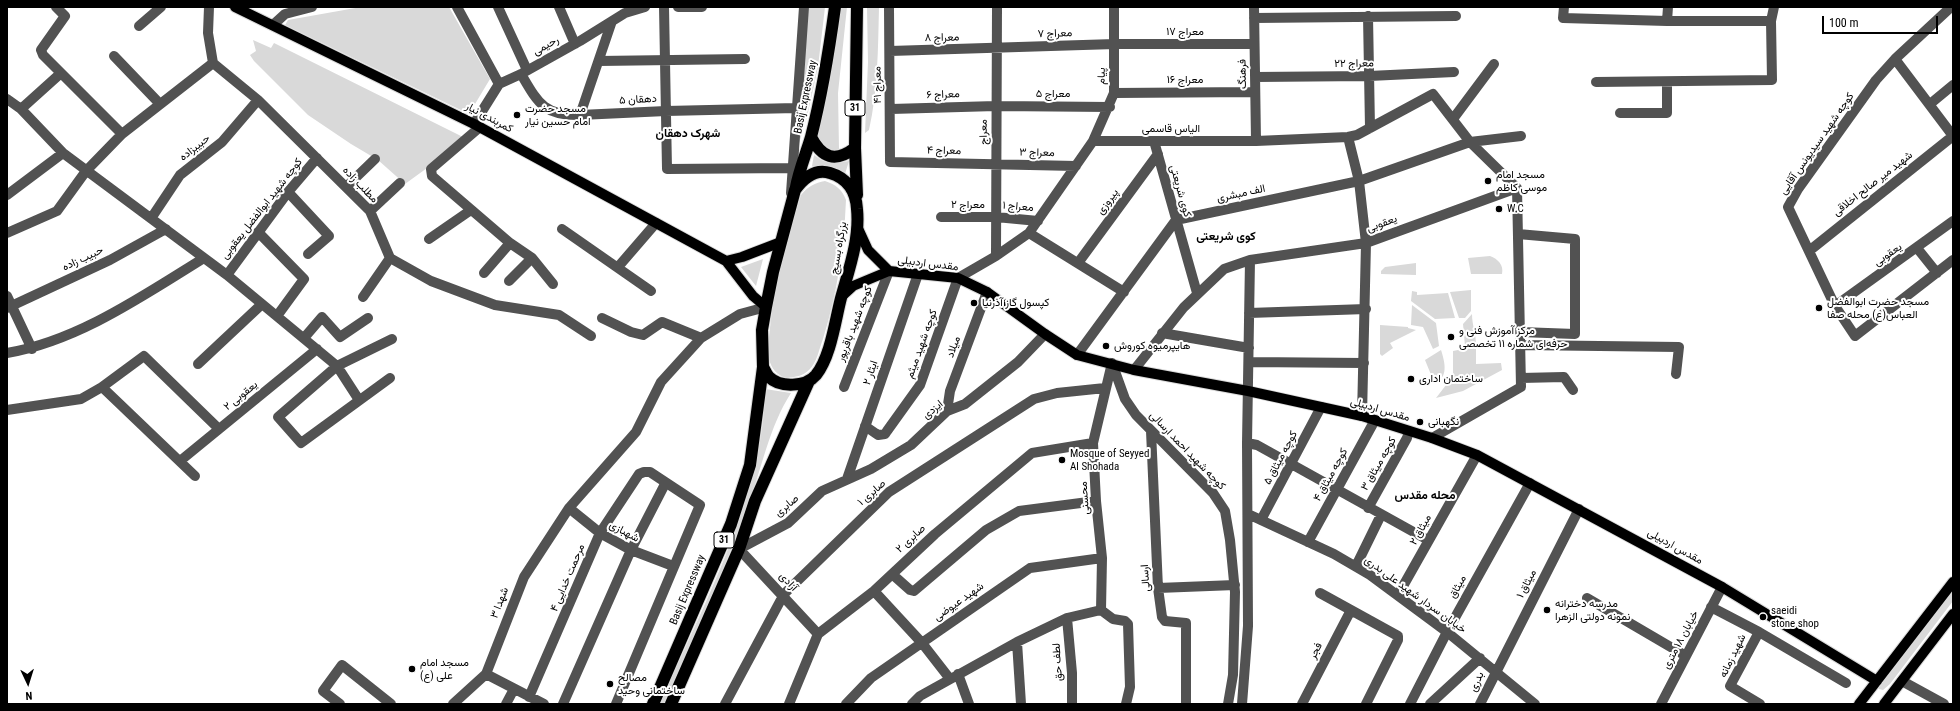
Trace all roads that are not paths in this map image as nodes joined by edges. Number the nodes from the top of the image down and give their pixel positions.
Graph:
1 (56, 7) edge
2 (161, 7) edge
3 (209, 7) edge
4 (235, 7) edge
5 (312, 7) edge
6 (456, 7) edge
7 (498, 7) edge
8 (559, 7) edge
9 (645, 7) edge
10 (664, 7) edge
11 (678, 7) edge
12 (697, 7) edge
13 (702, 7) edge
14 (804, 7) edge
15 (834, 7) edge
16 (857, 7) edge
17 (889, 7) edge
18 (997, 7) edge
19 (1114, 7) edge
20 (1254, 7) edge
21 (1564, 7) edge
22 (1668, 7) edge
23 (1774, 7) edge
24 (1951, 7) edge
25 (619, 11) edge
26 (1357, 11) edge
27 (1368, 16) junction
28 (1456, 16) dead end
29 (1254, 18) junction
30 (612, 21) junction
31 (1667, 21) junction
32 (1771, 21) junction
33 (273, 25) junction
34 (139, 26) dead end
35 (575, 44) junction
36 (1115, 44) junction
37 (1254, 44) junction
38 (996, 49) junction
39 (890, 51) junction
40 (114, 56) dead end
41 (745, 59) dead end
42 (1895, 59) junction
43 (665, 60) junction
44 (599, 61) junction
45 (213, 63) junction
46 (1494, 64) dead end
47 (524, 72) junction
48 (1454, 72) dead end
49 (61, 73) junction
50 (1369, 76) junction
51 (1255, 77) junction
52 (1596, 82) dead end
53 (1667, 82) junction
54 (499, 84) junction
55 (1953, 86) edge
56 (1255, 92) junction
57 (1114, 93) junction
58 (7, 99) edge
59 (258, 100) junction
60 (160, 104) junction
61 (1930, 104) junction
62 (996, 106) junction
63 (1110, 107) junction
64 (796, 108) junction
65 (21, 109) junction
66 (891, 109) junction
67 (666, 111) junction
68 (1620, 113) dead end
69 (580, 115) junction
70 (1453, 119) junction
71 (477, 125) junction
72 (1370, 128) junction
73 (122, 134) junction
74 (1521, 136) dead end
75 (1953, 136) edge
76 (811, 137) junction
77 (1348, 137) junction
78 (1093, 141) junction
79 (1256, 141) junction
80 (1154, 142) junction
81 (1470, 142) junction
82 (855, 148) junction
83 (63, 153) junction
84 (1158, 154) junction
85 (317, 158) junction
86 (375, 159) dead end
87 (890, 162) joint
88 (997, 164) junction
89 (1076, 166) junction
90 (792, 168) junction
91 (86, 171) junction
92 (1359, 182) junction
93 (400, 183) dead end
94 (346, 187) junction
95 (1517, 188) junction
96 (795, 190) junction
97 (288, 192) junction
98 (7, 195) edge
99 (790, 205) junction
100 (857, 208) junction
101 (471, 210) junction
102 (370, 211) junction
103 (152, 217) junction
104 (941, 217) dead end
105 (996, 217) junction
106 (1038, 220) junction
107 (1176, 220) junction
108 (1953, 221) edge
109 (656, 223) junction
110 (857, 226) junction
111 (166, 229) junction
112 (562, 229) dead end
113 (258, 232) junction
114 (7, 233) edge
115 (1029, 233) junction
116 (1518, 234) junction
117 (429, 239) dead end
118 (781, 242) junction
119 (510, 243) junction
120 (1366, 243) junction
121 (1917, 248) junction
122 (1809, 251) junction
123 (308, 254) dead end
124 (996, 256) junction
125 (204, 258) junction
126 (390, 258) junction
127 (532, 258) junction
128 (1250, 260) junction
129 (1953, 260) edge
130 (726, 261) junction
131 (1078, 263) junction
132 (618, 267) junction
133 (889, 271) junction
134 (484, 273) dead end
135 (1937, 273) junction
136 (918, 274) junction
137 (227, 275) junction
138 (958, 278) junction
139 (509, 281) dead end
140 (553, 284) dead end
141 (651, 291) dead end
142 (988, 292) junction
143 (1124, 292) junction
144 (1197, 293) junction
145 (363, 297) dead end
146 (841, 297) junction
147 (8, 303) edge
148 (262, 304) junction
149 (1835, 306) junction
150 (766, 307) junction
151 (1366, 309) junction
152 (1249, 312) junction
153 (277, 316) junction
154 (368, 318) dead end
155 (602, 318) dead end
156 (1520, 332) junction
157 (1162, 333) junction
158 (1045, 334) junction
159 (591, 336) dead end
160 (304, 338) junction
161 (701, 338) junction
162 (392, 339) dead end
163 (1520, 344) junction
164 (1249, 348) junction
165 (32, 349) junction
166 (317, 349) junction
167 (7, 353) edge
168 (1077, 355) junction
169 (1249, 362) junction
170 (1112, 363) junction
171 (1364, 363) junction
172 (198, 364) dead end
173 (337, 366) junction
174 (763, 367) junction
175 (1134, 370) junction
176 (1676, 374) dead end
177 (390, 378) dead end
178 (1521, 378) junction
179 (810, 381) junction
180 (844, 386) dead end
181 (102, 387) junction
182 (1105, 388) junction
183 (1572, 390) dead end
184 (1248, 391) junction
185 (359, 400) junction
186 (1321, 407) junction
187 (7, 410) edge
188 (947, 411) junction
189 (1362, 416) junction
190 (1375, 420) junction
191 (865, 426) junction
192 (219, 430) junction
193 (1152, 430) junction
194 (1409, 431) junction
195 (1432, 438) junction
196 (1093, 443) junction
197 (1247, 443) junction
198 (1477, 455) junction
199 (180, 461) junction
200 (1292, 465) junction
201 (195, 476) dead end
202 (847, 479) junction
203 (1530, 483) junction
204 (665, 484) junction
205 (1337, 490) junction
206 (1096, 501) junction
207 (569, 508) junction
208 (1368, 508) junction
209 (1579, 509) junction
210 (1248, 514) junction
211 (1381, 514) junction
212 (1261, 520) junction
213 (600, 533) junction
214 (1428, 540) junction
215 (1308, 542) junction
216 (739, 549) junction
217 (631, 550) junction
218 (1102, 558) junction
219 (673, 566) junction
220 (1356, 566) junction
221 (892, 574) junction
222 (1953, 582) edge
223 (1235, 585) junction
224 (1722, 587) junction
225 (1158, 588) junction
226 (874, 591) junction
227 (1320, 593) dead end
228 (784, 594) junction
229 (1398, 595) junction
230 (1587, 598) dead end
231 (1711, 607) junction
232 (1101, 610) junction
233 (1351, 610) junction
234 (1953, 614) edge
235 (1067, 618) junction
236 (1447, 632) junction
237 (1759, 632) junction
238 (818, 634) junction
239 (1017, 642) junction
240 (922, 643) junction
241 (1686, 656) junction
242 (1480, 658) junction
243 (1233, 665) junction
244 (1246, 668) junction
245 (1496, 671) junction
246 (486, 674) junction
247 (954, 676) junction
248 (1877, 681) junction
249 (1902, 681) junction
250 (1846, 683) dead end
251 (514, 689) junction
252 (529, 697) junction
253 (674, 703) edge
254 (1664, 703) edge
255 (340, 704) edge
256 (391, 704) edge
257 (453, 704) edge
258 (506, 704) edge
259 (544, 704) edge
260 (563, 704) edge
261 (616, 704) edge
262 (653, 704) edge
263 (725, 704) edge
264 (789, 704) edge
265 (846, 704) edge
266 (912, 704) edge
267 (969, 704) edge
268 (1021, 704) edge
269 (1072, 704) edge
270 (1126, 704) edge
271 (1186, 704) edge
272 (1228, 704) edge
273 (1242, 704) edge
274 (1302, 704) edge
275 (1366, 704) edge
276 (1410, 704) edge
277 (1430, 704) edge
278 (1480, 704) edge
279 (1535, 704) edge
280 (1760, 704) edge
281 (1859, 704) edge
282 (1884, 704) edge
283 (1944, 704) edge

1 - 49 street
2 - 34 street
3 - 45 street
4 - 33 main road, کمربندی نیار
5 - 33 street
6 - 54 street
7 - 47 street, دهقان ۵
8 - 35 street
9 - 25 street, رحیمی
10 - 43 street
11 - 12 street
12 - 13 street
14 - 64 street
15 - 76 highway, Basij Expressway
16 - 82 highway, 31
17 - 39 street, معراج ۴۱
18 - 38 street, معراج
19 - 36 street, پیام
20 - 29 street, فرهنگ
21 - 31 street
22 - 31 street
23 - 32 street
24 - 42 street, کوچه شهید سیدیونس آقایی
25 - 30 street, رحیمی
26 - 27 street
26 - 29 street
27 - 28 street
27 - 50 street
29 - 37 street, فرهنگ
30 - 35 street, رحیمی
30 - 44 street
31 - 32 street
32 - 53 street
33 - 71 main road, کمربندی نیار
35 - 47 street, رحیمی
36 - 37 street, معراج ۱۷
36 - 38 street, معراج ۷
36 - 57 street, پیام
37 - 51 street, فرهنگ
38 - 39 street, معراج ۸
38 - 62 street, معراج
39 - 66 street, معراج ۴۱
40 - 60 street
41 - 43 street
42 - 61 street
42 - 122 street, کوچه شهید سیدیونس آقایی
43 - 44 street
43 - 67 street
44 - 69 street
45 - 59 street, مطلب زاده
45 - 60 street
46 - 70 street
47 - 54 street, رحیمی
47 - 69 street, دهقان ۵
48 - 50 street, معراج ۲۲
49 - 65 street
49 - 73 street
50 - 51 street, معراج ۲۲
50 - 72 street
51 - 56 street, فرهنگ
52 - 53 street
53 - 68 street
54 - 71 street
55 - 61 street
56 - 57 street, معراج ۱۶
56 - 79 street, فرهنگ
57 - 63 street, پیام
58 - 65 street
59 - 85 street, مطلب زاده
59 - 103 street, حبیبزاده
60 - 73 street
61 - 75 street
62 - 63 street, معراج ۵
62 - 66 street, معراج ۶
62 - 88 street, معراج
63 - 78 street, پیام
64 - 67 street, دهقان ۵
64 - 90 street
65 - 83 street
66 - 87 street, معراج ۴۱
67 - 69 street, دهقان ۵
67 - 90 street
70 - 72 street, الیاس قاسمی
70 - 81 street
71 - 101 street
71 - 109 main road, کمربندی نیار
72 - 77 street, الیاس قاسمی
73 - 91 street
74 - 81 street, الف مبشری
75 - 122 street, شهید میر صالح اخلاقی
76 - 82 highway
76 - 96 highway, Basij Expressway
77 - 79 street, الیاس قاسمی
77 - 92 street
78 - 80 street, الیاس قاسمی
78 - 89 street
79 - 80 street, الیاس قاسمی
80 - 84 street, کوی شریعتی
81 - 92 street, الف مبشری
81 - 95 street
82 - 100 highway, 31
83 - 91 street
83 - 98 street
84 - 107 street, کوی شریعتی
84 - 131 street, پیروزی
85 - 94 street, مطلب زاده
85 - 97 street, کوچه شهید ابوالفضل یعقوبی
86 - 94 street
87 - 88 street, معراج ۴
88 - 89 street, معراج ۳
88 - 105 street, معراج
89 - 106 street
90 - 99 street
91 - 103 street
91 - 114 street
92 - 107 street, الف مبشری
92 - 120 street
93 - 102 street
94 - 102 street, مطلب زاده
95 - 116 street
95 - 120 street, یعقوبی
96 - 99 highway, بزرگراه بسیج
96 - 100 highway, بزرگراه بسیج
97 - 113 street, کوچه شهید ابوالفضل یعقوبی
97 - 123 street
99 - 118 highway, بزرگراه بسیج
100 - 110 highway, بزرگراه بسیج
101 - 117 street
101 - 119 street
102 - 126 street, مطلب زاده
103 - 111 street
104 - 105 street, معراج ۲
105 - 106 street, معراج ۱
105 - 124 street, معراج
106 - 115 street
107 - 143 street
107 - 144 street, کوی شریعتی
108 - 121 street, یعقوبی
109 - 130 main road, کمربندی نیار
109 - 132 street
110 - 133 main road
110 - 146 highway, بزرگراه بسیج
111 - 125 street
111 - 147 street, حبیب زاده
112 - 132 street
113 - 137 street, کوچه شهید ابوالفضل یعقوبی
113 - 153 street
115 - 124 street
115 - 131 street
116 - 156 street
116 - 156 street
118 - 130 main road
118 - 150 highway, بزرگراه بسیج
119 - 127 street
119 - 134 street
120 - 128 street, یعقوبی
120 - 151 street
121 - 135 street
121 - 149 street, یعقوبی
122 - 149 street, کوچه شهید سیدیونس آقایی
124 - 138 street
125 - 137 street
125 - 165 street
126 - 145 street
126 - 159 street
127 - 139 street
127 - 140 street
128 - 144 street, یعقوبی
128 - 152 street
129 - 135 street
130 - 150 main road
131 - 143 street
132 - 141 street
133 - 136 main road, مقدس اردبیلی
133 - 146 main road
133 - 180 street, کوچه شهید باقرپور
135 - 149 street, کوچه شهید سیدیونس آقایی
136 - 138 main road, مقدس اردبیلی
136 - 191 street, ایثار ۲
137 - 148 street
138 - 142 main road, مقدس اردبیلی
138 - 191 street, کوچه شهید میثم
142 - 158 main road, مقدس اردبیلی
142 - 188 street, میلاد
143 - 168 street
144 - 157 street, یعقوبی
146 - 179 highway, بزرگراه بسیج
147 - 165 street
148 - 153 street
148 - 172 street
150 - 161 street, شهدا ۳
150 - 174 highway, بزرگراه بسیج
151 - 152 street
151 - 171 street
152 - 164 street
153 - 160 street
154 - 160 street
155 - 161 street
156 - 163 street
157 - 164 street
157 - 175 street, یعقوبی
158 - 168 main road, مقدس اردبیلی
158 - 188 street, ایزدی
160 - 166 street
161 - 207 street, شهدا ۳
162 - 173 street
163 - 176 street
163 - 178 street
164 - 169 street
165 - 167 street
166 - 173 street
166 - 192 street, یعقوبی ۲
168 - 170 main road, مقدس اردبیلی
169 - 171 street
169 - 184 street
170 - 175 main road, مقدس اردبیلی
170 - 182 street, محسنی
170 - 193 street, کوچه شهید احمد ارسالی
171 - 189 street
173 - 185 street
173 - 185 street
174 - 179 highway
174 - 262 highway, Basij Expressway / 31
175 - 184 main road, مقدس اردبیلی
177 - 185 street
178 - 183 street
178 - 195 street
179 - 216 highway, 31
181 - 187 street
181 - 192 street
181 - 199 street
182 - 196 street, محسنی
182 - 228 street, صابری ۱
184 - 186 main road, مقدس اردبیلی
184 - 197 street
186 - 189 main road, مقدس اردبیلی
186 - 200 street, کوچه میثاق ۵
188 - 202 street, ایزدی
189 - 190 main road, مقدس اردبیلی
190 - 194 main road, مقدس اردبیلی
190 - 205 street, کوچه میثاق ۴
191 - 202 street, ایثار ۲
192 - 199 street, یعقوبی ۲
193 - 223 street, کوچه شهید احمد ارسالی
193 - 225 street, ارسالی
194 - 195 main road, مقدس اردبیلی
194 - 208 street, کوچه میثاق ۳
195 - 198 main road, مقدس اردبیلی
196 - 206 street, محسنی
196 - 221 street, صابری ۲
197 - 200 street
197 - 210 street
198 - 203 main road, مقدس اردبیلی
198 - 214 street, میثاق ۲
199 - 201 street
200 - 205 street
200 - 212 street, کوچه میثاق ۵
202 - 216 street, صابری
203 - 209 main road, مقدس اردبیلی
203 - 236 street, میثاق
204 - 213 street, مرحمت خدایی ۴
204 - 217 street
204 - 219 street
205 - 208 street
205 - 215 street, کوچه میثاق ۴
206 - 218 street, محسنی
206 - 221 street
207 - 213 street, شهبازی
207 - 246 street, شهدا ۳
208 - 211 street
209 - 224 main road, مقدس اردبیلی
209 - 245 street, میثاق ۱
210 - 212 street, خیابان سردار شهید علی بدری
210 - 244 street
211 - 214 street
211 - 220 street
212 - 215 street, خیابان سردار شهید علی بدری
213 - 217 street, شهبازی
213 - 252 street, مرحمت خدایی ۴
214 - 229 street, میثاق ۲
215 - 220 street, خیابان سردار شهید علی بدری
216 - 228 street, آزادی
216 - 253 highway, 31
217 - 219 street, شهبازی
217 - 260 street
218 - 232 street, محسنی
218 - 240 street, شهید عیوضی
219 - 261 street
220 - 229 street, خیابان سردار شهید علی بدری
221 - 226 street, صابری ۲
222 - 248 main road
223 - 225 street
223 - 243 street, کوچه شهید احمد ارسالی
224 - 231 street, خیابان ۱۸ متری
224 - 248 main road, مقدس اردبیلی
225 - 271 street, ارسالی
226 - 238 street, صابری ۲
226 - 240 street
227 - 233 street
228 - 238 street, آزادی
228 - 263 street, صابری ۱
229 - 236 street, خیابان سردار شهید علی بدری
230 - 241 street
231 - 237 street, شهید زمانه
231 - 241 street, خیابان ۱۸ متری
232 - 235 street
232 - 270 street
233 - 274 street, فجر
233 - 275 street
234 - 249 main road
235 - 239 street
235 - 269 street, لطف حق
236 - 242 street, خیابان سردار شهید علی بدری
236 - 276 street, میثاق
237 - 250 street
237 - 280 street, شهید زمانه
238 - 264 street, صابری ۲
239 - 247 street
239 - 268 street
240 - 247 street
240 - 265 street, شهید عیوضی
241 - 254 street, خیابان ۱۸ متری
242 - 245 street, خیابان سردار شهید علی بدری
242 - 277 street
243 - 244 street
243 - 272 street, کوچه شهید احمد ارسالی
244 - 273 street
245 - 278 street, بدری
245 - 279 street, خیابان سردار شهید علی بدری
246 - 251 street
246 - 257 street, شهدا ۳
247 - 266 street
247 - 267 street
248 - 281 main road
249 - 282 main road
249 - 283 street
251 - 252 street
251 - 258 street
252 - 259 street
255 - 256 street

